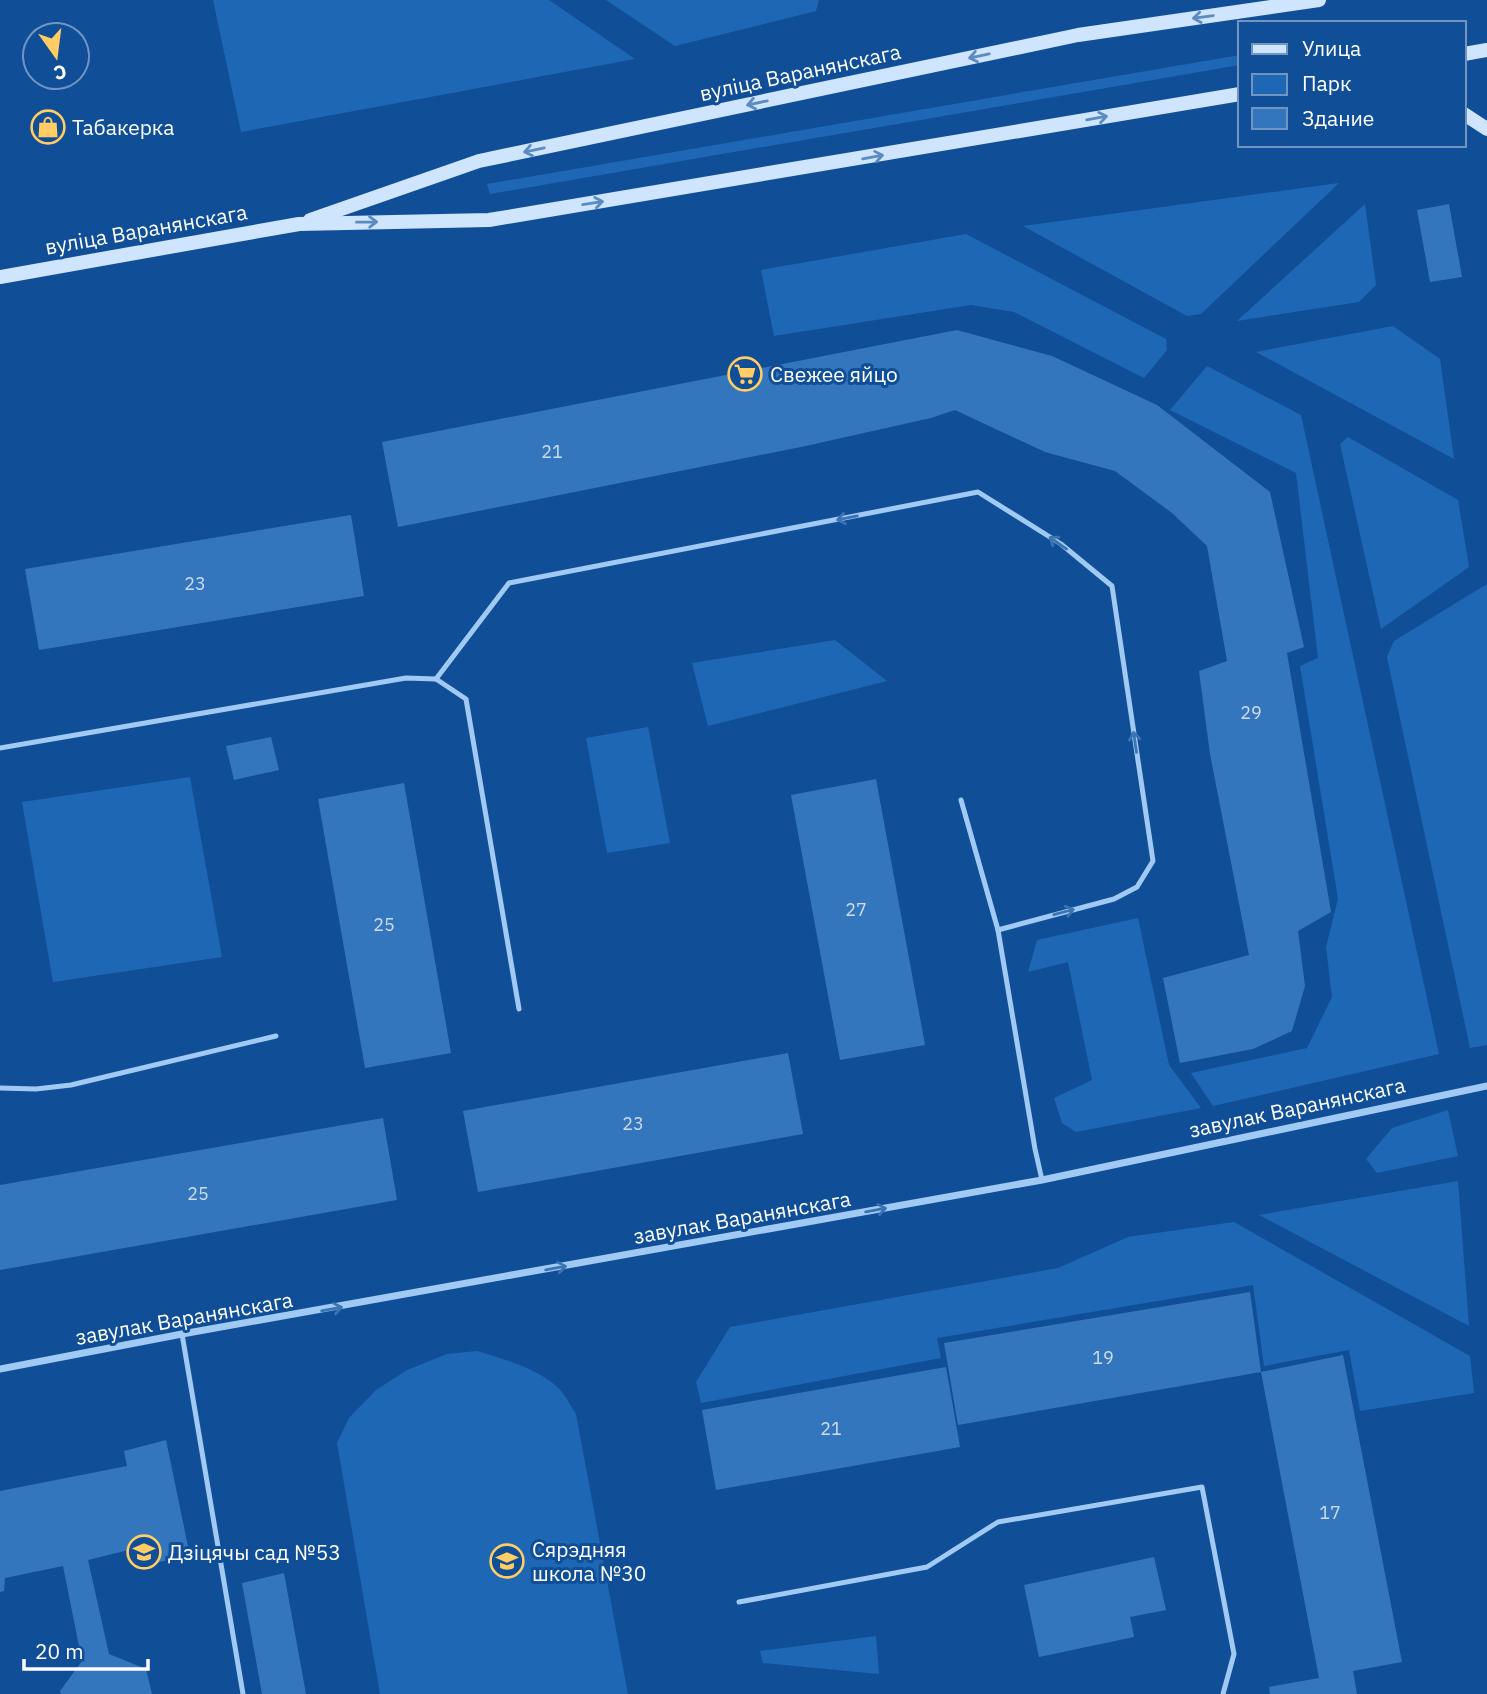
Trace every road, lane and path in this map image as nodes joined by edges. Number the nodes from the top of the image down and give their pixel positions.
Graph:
1 (1319, 0) edge
2 (1487, 50) edge
3 (1466, 54) edge
4 (1238, 94) edge
5 (1466, 115) edge
6 (1487, 129) edge
7 (299, 224) junction
8 (0, 277) edge
9 (436, 679) junction
10 (0, 748) edge
11 (961, 800) dead end
12 (998, 930) junction
13 (519, 1009) dead end
14 (276, 1036) dead end
15 (1487, 1086) edge
16 (0, 1088) edge
17 (1042, 1180) junction
18 (182, 1334) junction
19 (0, 1369) edge
20 (739, 1602) dead end
21 (243, 1694) edge
22 (1223, 1694) edge

1 -> 7 main road, вуліца Варанянскага
2 - 3 main road
7 -> 4 main road, вуліца Варанянскага
5 - 6 main road
7 - 8 main road, вуліца Варанянскага
9 - 10 lane
12 -> 9 lane
9 - 13 lane
11 - 12 lane
12 - 17 lane
14 - 16 lane
15 - 17 street, завулак Варанянскага
18 -> 17 street, завулак Варанянскага
18 - 19 street, завулак Варанянскага
18 - 21 lane
20 - 22 lane

